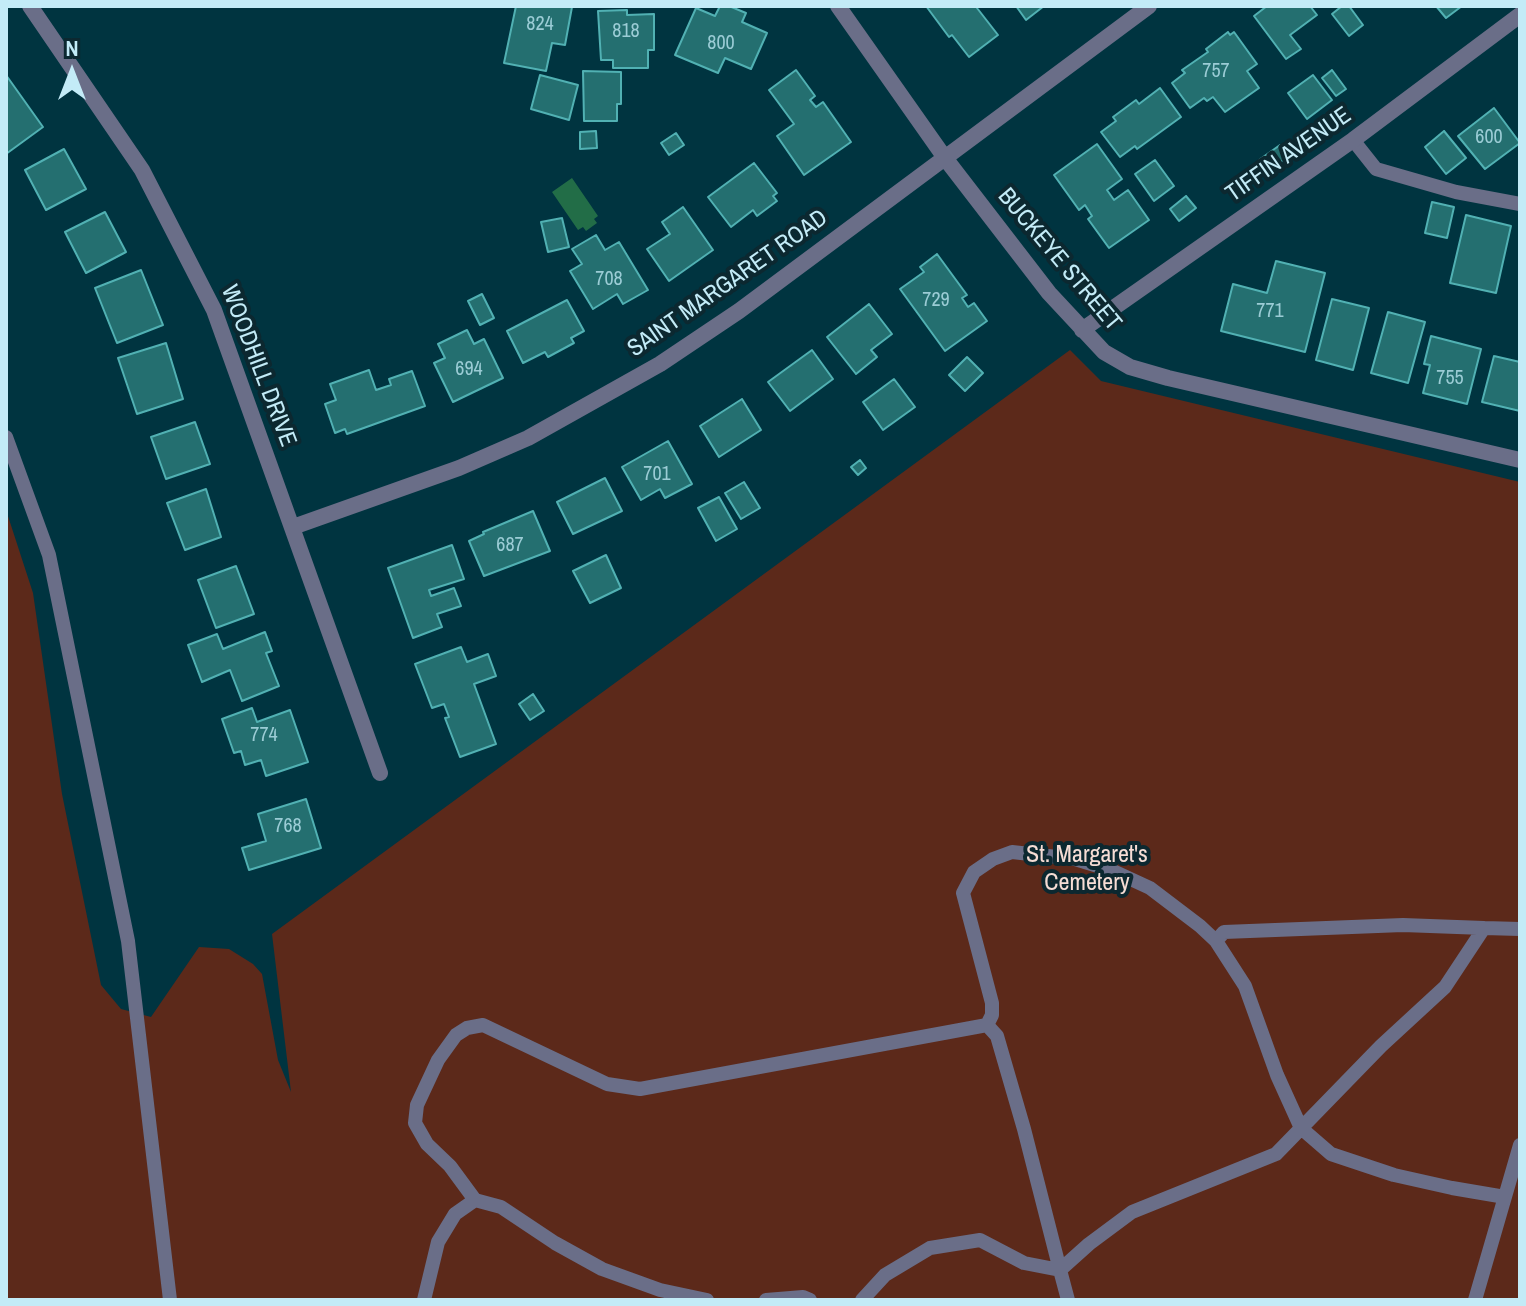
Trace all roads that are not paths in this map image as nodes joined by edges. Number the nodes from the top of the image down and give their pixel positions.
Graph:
1 (30, 6) edge
2 (838, 6) edge
3 (1149, 6) edge
4 (1520, 15) edge
5 (1353, 140) junction
6 (945, 158) junction
7 (1520, 204) edge
8 (1082, 330) junction
9 (6, 437) edge
10 (1520, 460) edge
11 (293, 527) junction
12 (380, 773) dead end
13 (1484, 928) junction
14 (1520, 929) edge
15 (1216, 941) junction
16 (987, 1025) junction
17 (1301, 1128) junction
18 (1520, 1145) edge
19 (1505, 1197) junction
20 (475, 1200) junction
21 (1060, 1270) junction
22 (170, 1300) edge
23 (424, 1300) edge
24 (707, 1300) edge
25 (766, 1300) edge
26 (810, 1300) edge
27 (862, 1300) edge
28 (1068, 1300) edge
29 (1475, 1300) edge

1 - 11 street, WOODHILL DRIVE
2 - 6 street, BUCKEYE STREET
3 - 6 street, SAINT MARGARET ROAD
4 - 5 street, TIFFIN AVENUE
5 - 7 lane
5 - 8 street, TIFFIN AVENUE
6 - 8 street, BUCKEYE STREET
6 - 11 street, SAINT MARGARET ROAD
8 - 10 street, BUCKEYE STREET
9 - 22 lane
11 - 12 street, WOODHILL DRIVE
13 - 14 lane
13 - 15 lane
13 - 17 lane
15 - 16 lane
15 - 17 lane
16 - 20 lane
16 - 21 lane
17 - 19 lane
17 - 21 lane
18 - 19 lane
19 - 29 lane
20 - 23 lane
20 - 24 lane
21 - 27 lane
21 - 28 lane
25 - 26 lane

